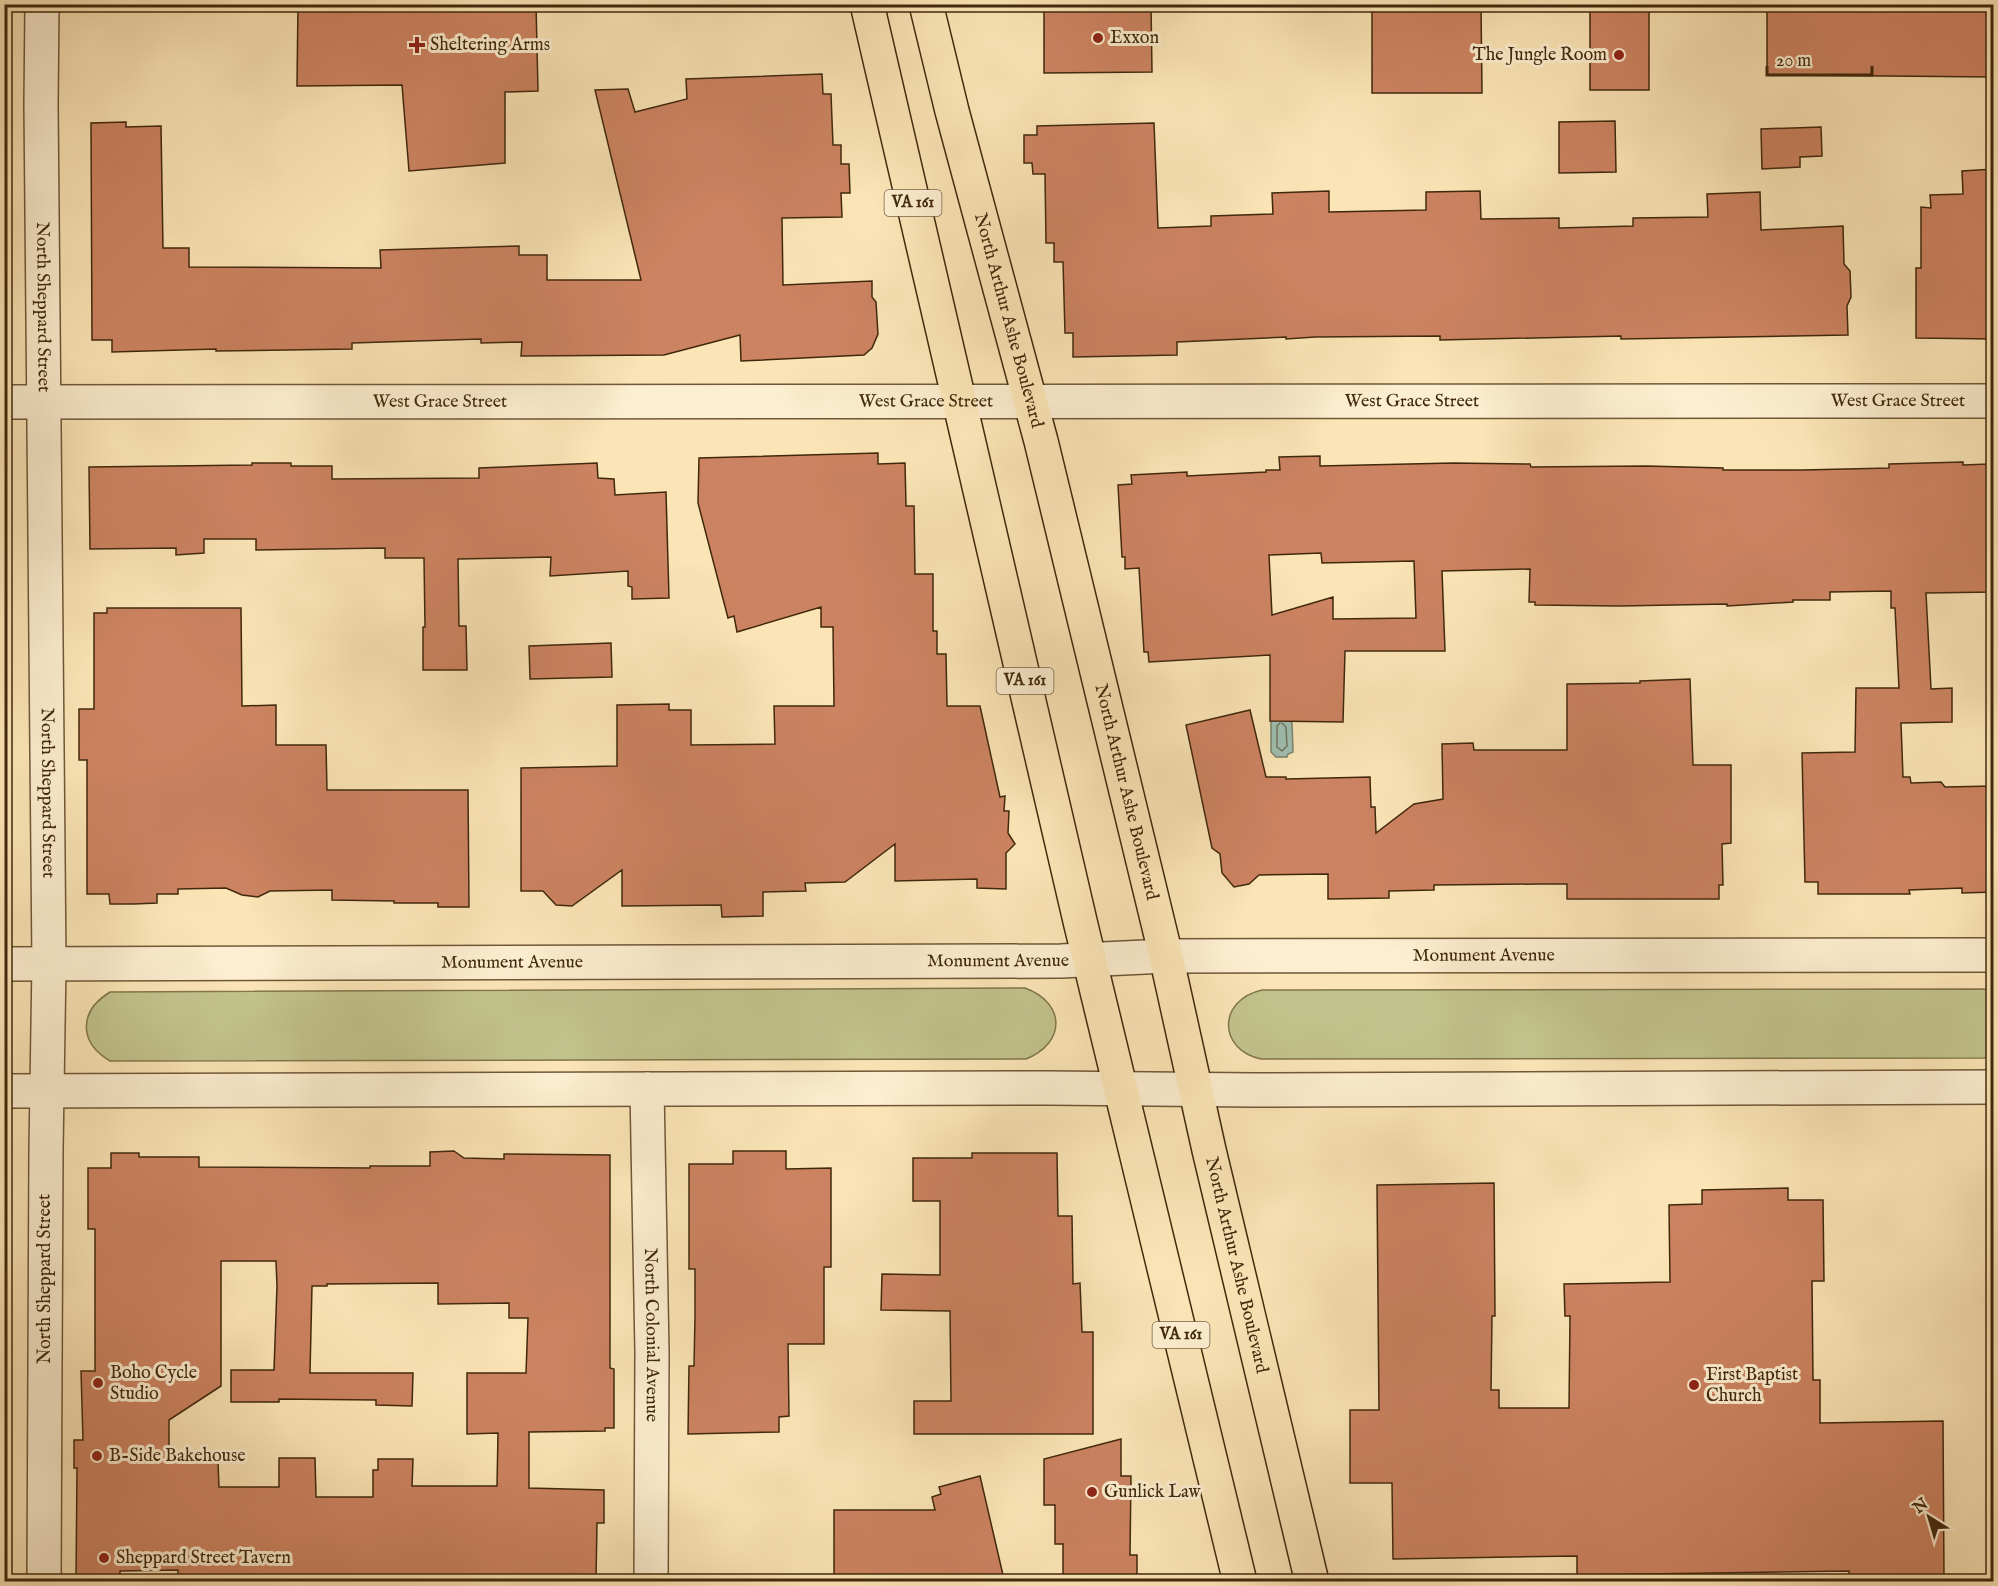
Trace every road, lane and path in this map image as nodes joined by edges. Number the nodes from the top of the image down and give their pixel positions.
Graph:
1 (42, 4) edge
2 (867, 4) edge
3 (926, 4) edge
4 (1994, 401) edge
5 (4, 402) edge
6 (45, 402) junction
7 (960, 402) junction
8 (1031, 402) junction
9 (1994, 955) edge
10 (1166, 956) junction
11 (1090, 960) junction
12 (4, 964) edge
13 (49, 964) junction
14 (1994, 1087) edge
15 (647, 1089) junction
16 (4, 1090) edge
17 (46, 1090) junction
18 (1122, 1090) junction
19 (1197, 1090) junction
20 (44, 1581) edge
21 (651, 1581) edge
22 (1240, 1581) edge
23 (1312, 1581) edge

1 - 6 street, North Sheppard Street
2 - 7 main road, VA 161
3 - 8 main road, North Arthur Ashe Boulevard
4 - 8 street, West Grace Street
5 - 6 street, West Grace Street
6 - 7 street, West Grace Street
6 - 13 street, North Sheppard Street
7 - 8 street, West Grace Street
7 - 11 main road, VA 161
8 - 10 main road, North Arthur Ashe Boulevard
9 - 10 street, Monument Avenue
10 - 11 street, Monument Avenue
10 - 19 main road, North Arthur Ashe Boulevard
11 - 13 street, Monument Avenue
11 - 18 main road, VA 161
12 - 13 street, Monument Avenue
13 - 17 street, North Sheppard Street
14 - 19 street
15 - 17 street
15 - 18 street
15 - 21 street, North Colonial Avenue
16 - 17 street
17 - 20 street, North Sheppard Street
18 - 19 street
18 - 22 main road, VA 161
19 - 23 main road, North Arthur Ashe Boulevard

